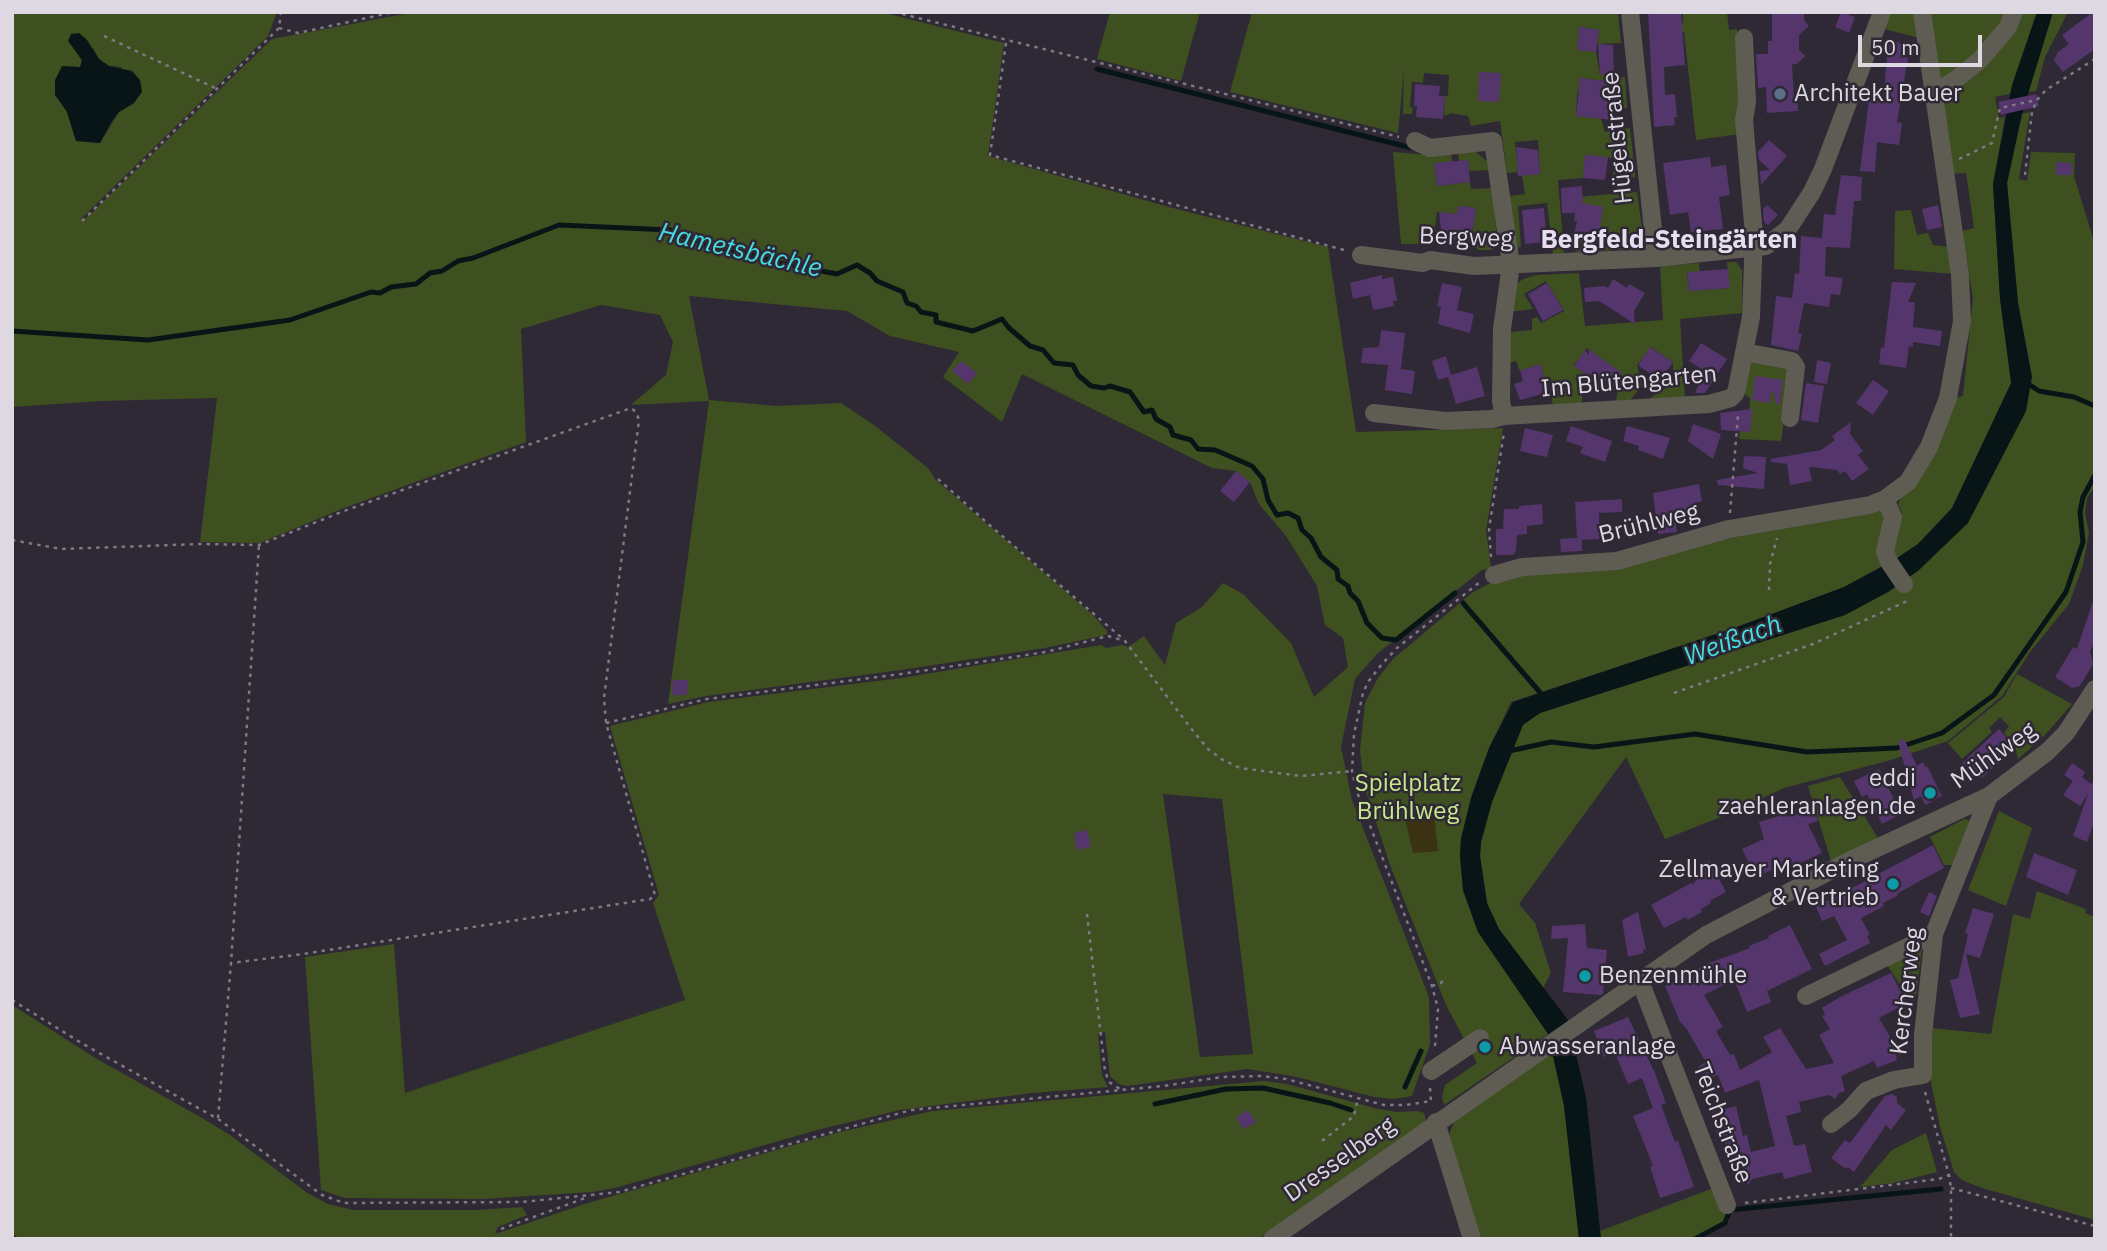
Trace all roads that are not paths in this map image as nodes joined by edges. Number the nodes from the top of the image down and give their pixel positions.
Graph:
1 (1630, 12) edge
2 (1882, 12) edge
3 (1922, 12) edge
4 (2014, 12) edge
5 (1744, 38) dead end
6 (1933, 93) junction
7 (1423, 144) road end
8 (1754, 249) junction
9 (1361, 255) road end
10 (1656, 258) junction
11 (1511, 265) junction
12 (1744, 352) junction
13 (1374, 413) dead end
14 (1504, 416) junction
15 (1790, 418) dead end
16 (1885, 499) junction
17 (1494, 575) road end
18 (1903, 584) road end
19 (2095, 689) edge
20 (1989, 796) junction
21 (1934, 934) junction
22 (1640, 981) junction
23 (1806, 996) dead end
24 (1480, 1038) dead end
25 (1431, 1070) road end
26 (1436, 1122) junction
27 (1831, 1124) dead end
28 (1727, 1205) road end
29 (1272, 1239) edge
30 (1472, 1239) edge

1 - 10 street, Hügelstraße
2 - 8 street, Bergweg
3 - 6 street, Brühlweg
4 - 6 street
5 - 8 street, Im Blütengarten
6 - 16 street, Brühlweg
7 - 11 street
8 - 10 street, Bergweg
8 - 12 street, Im Blütengarten
9 - 11 street, Bergweg
10 - 11 street, Bergweg
11 - 14 street
12 - 14 street, Im Blütengarten
12 - 15 street
13 - 14 street, Im Blütengarten
16 - 17 street, Brühlweg
16 - 18 street
19 - 20 street, Mühlweg
20 - 21 street, Kercherweg
20 - 22 street, Mühlweg
21 - 23 street
21 - 27 street, Kercherweg
22 - 26 street, Mühlweg
22 - 28 street, Teichstraße
24 - 25 street
26 - 29 street, Dresselberg
26 - 30 street

